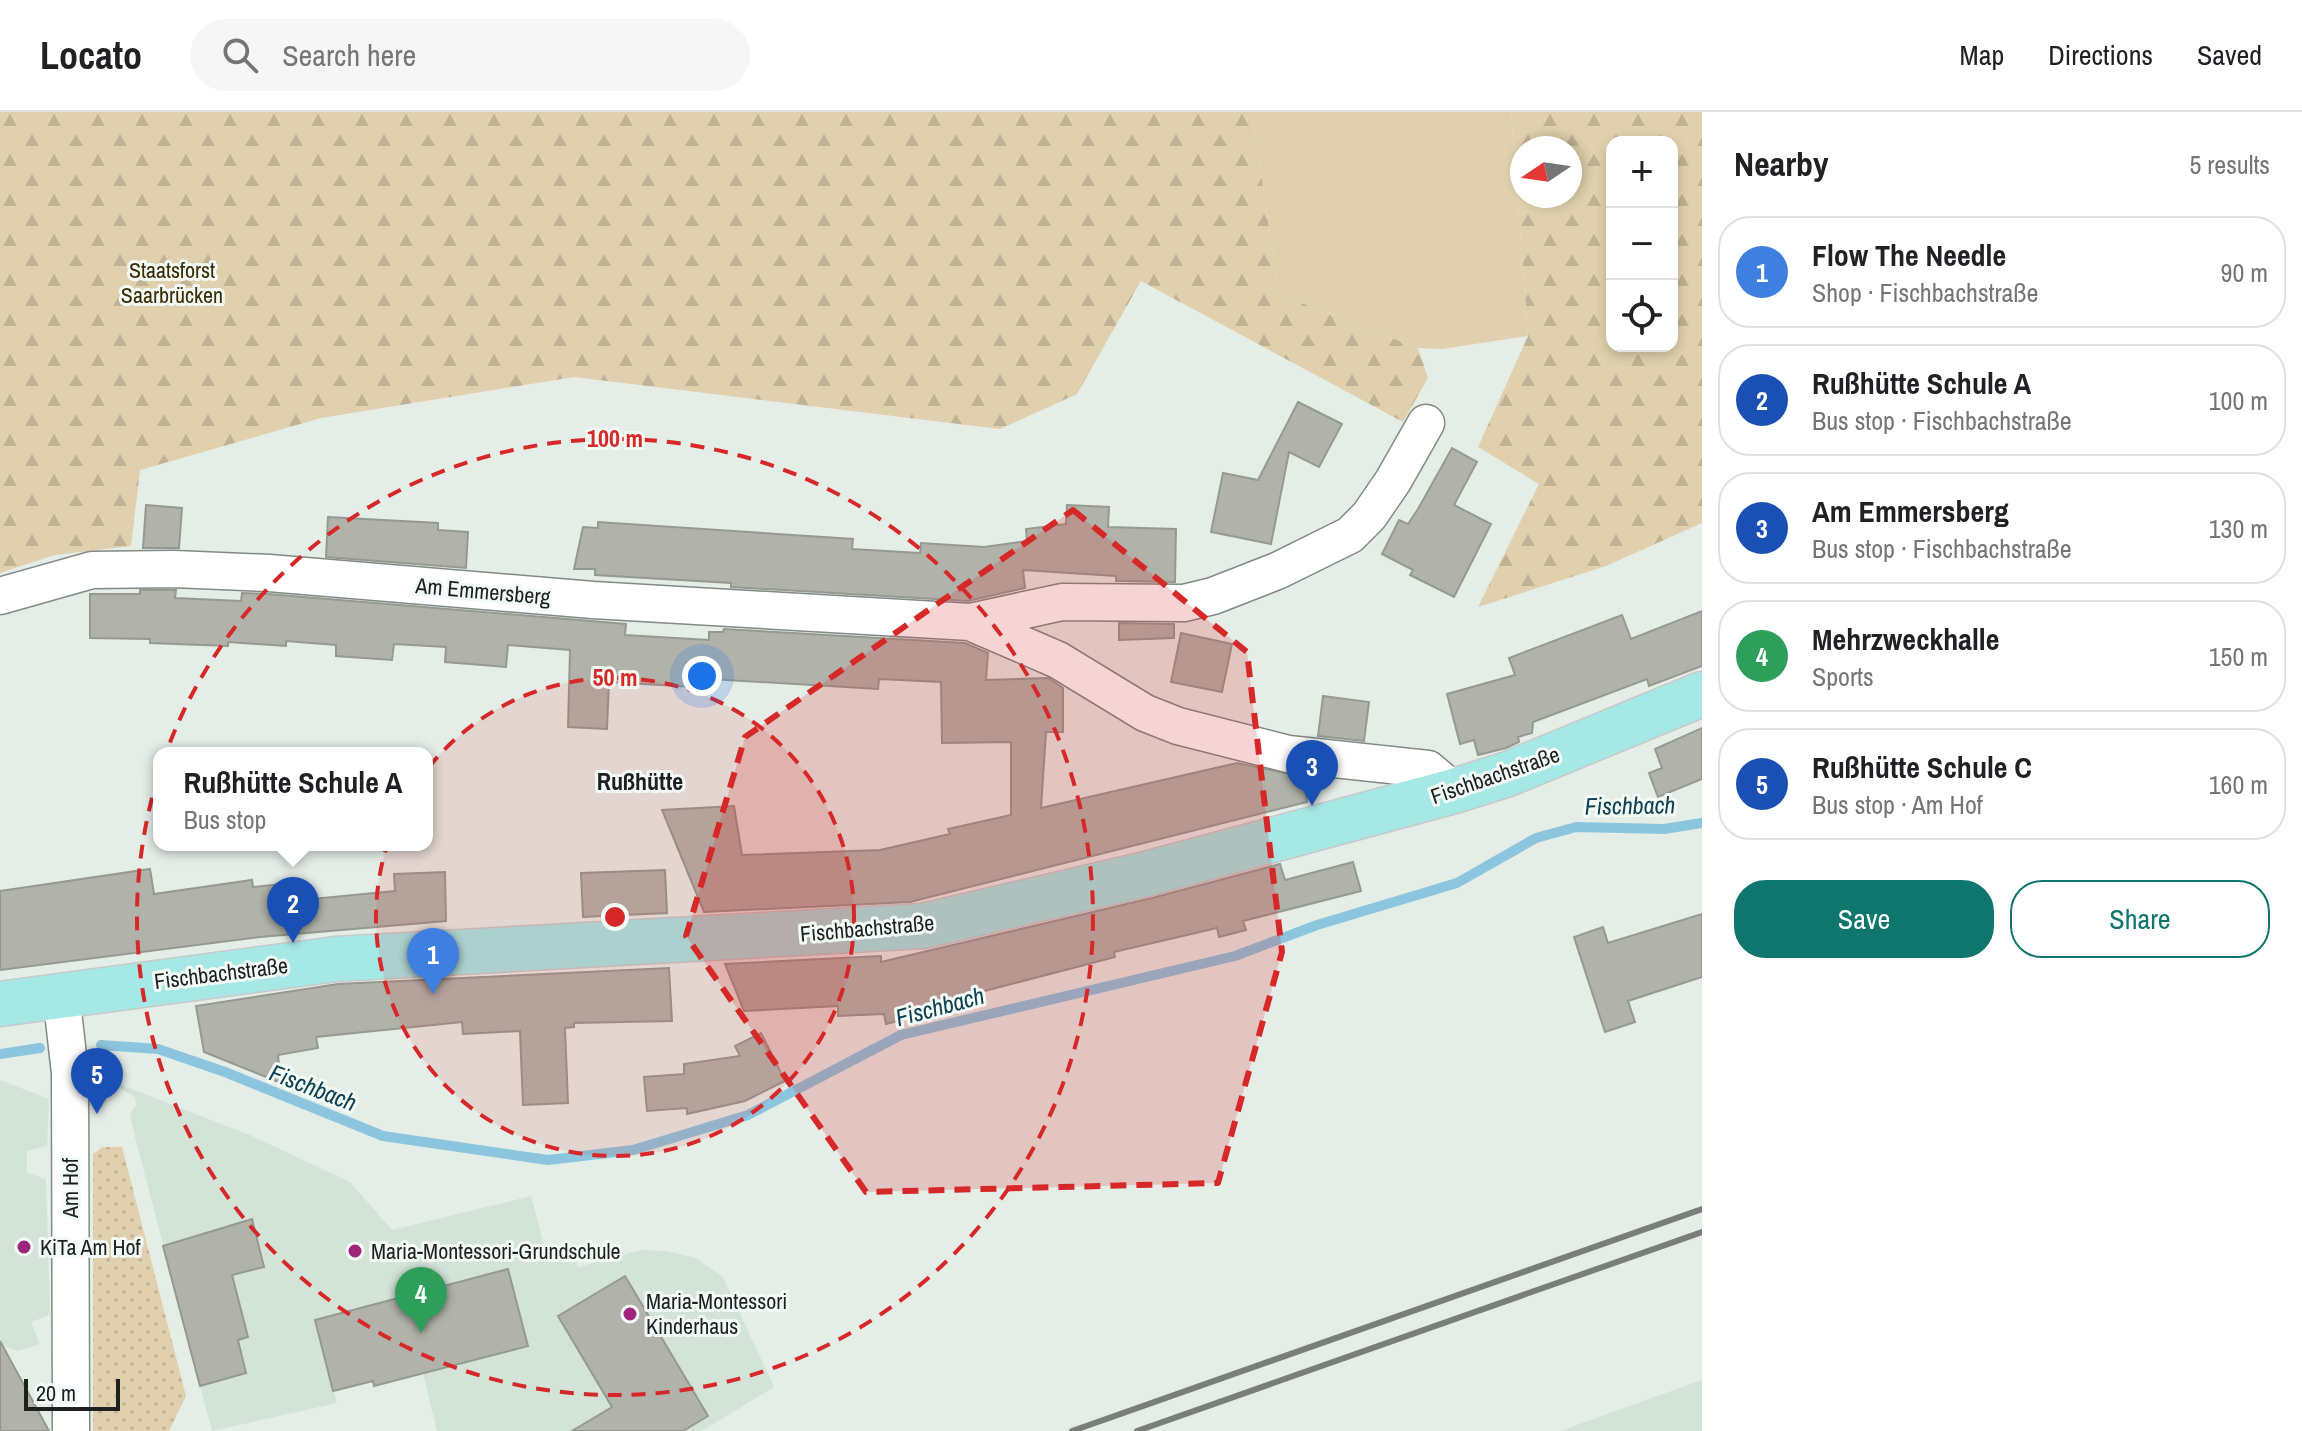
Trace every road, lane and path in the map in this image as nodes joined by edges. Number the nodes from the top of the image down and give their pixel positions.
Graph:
1 (1426, 423) dead end
2 (0, 596) edge
3 (970, 622) junction
4 (1702, 694) edge
5 (1454, 791) junction
6 (0, 1004) edge
7 (63, 1011) junction
8 (71, 1431) edge

1 - 3 street, Am Emmersberg
2 - 3 street, Am Emmersberg
3 - 5 street, Am Emmersberg
4 - 5 main road, Fischbachstraße
5 - 7 main road, Fischbachstraße
6 - 7 main road, Fischbachstraße
7 - 8 street, Am Hof

